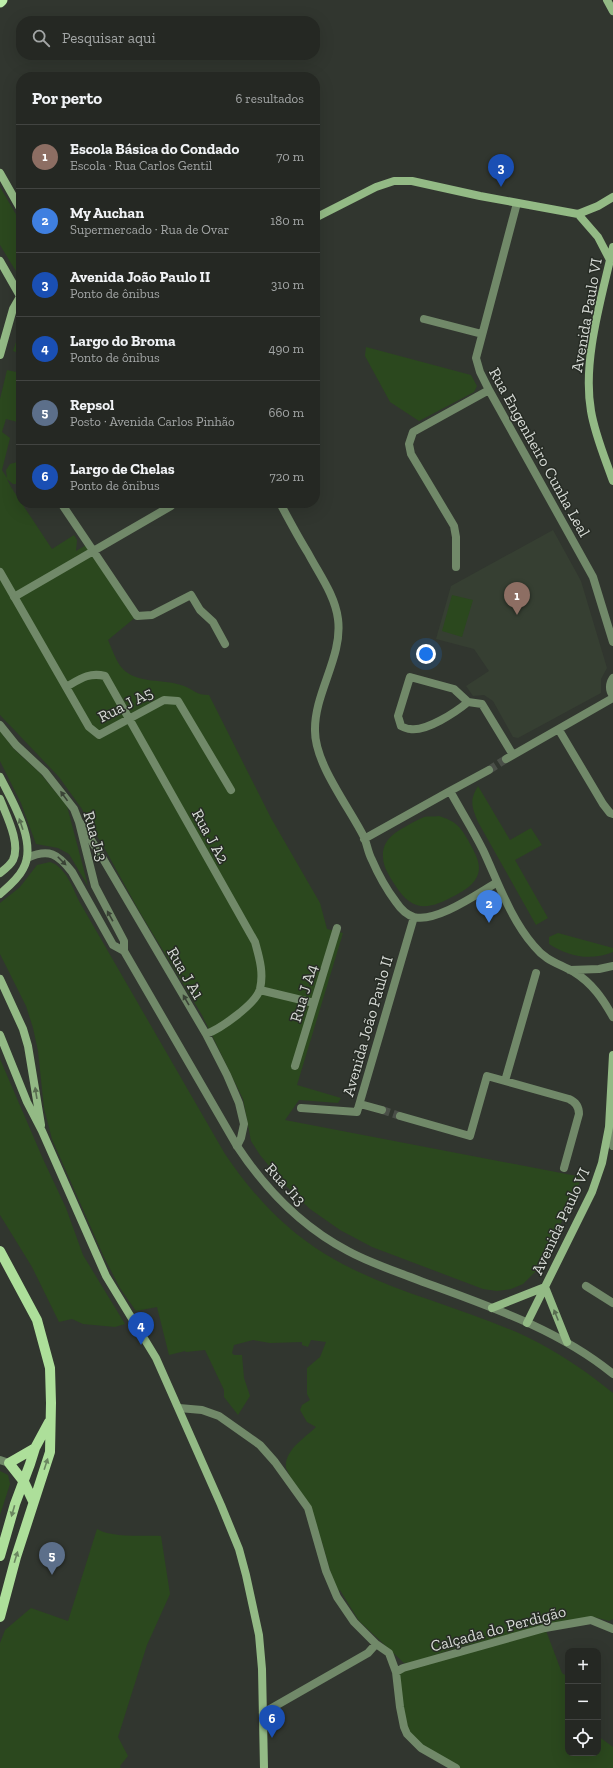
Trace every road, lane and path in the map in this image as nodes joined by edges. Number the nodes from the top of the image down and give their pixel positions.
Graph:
1 (607, 0) edge
2 (613, 11) edge
3 (0, 173) edge
4 (613, 197) edge
5 (16, 201) edge
6 (517, 203) junction
7 (578, 214) junction
8 (320, 215) edge
9 (613, 246) edge
10 (610, 260) junction
11 (0, 261) edge
12 (16, 288) edge
13 (16, 305) edge
14 (424, 319) dead end
15 (482, 334) junction
16 (0, 355) edge
17 (489, 390) junction
18 (613, 481) edge
19 (64, 508) edge
20 (165, 508) edge
21 (283, 508) edge
22 (93, 552) junction
23 (456, 567) dead end
24 (0, 572) edge
25 (14, 597) junction
26 (613, 642) edge
27 (225, 644) dead end
28 (613, 678) edge
29 (66, 687) junction
30 (613, 697) edge
31 (468, 702) junction
32 (130, 718) junction
33 (0, 725) edge
34 (559, 730) junction
35 (489, 770) tunnel mouth
36 (0, 777) edge
37 (231, 790) dead end
38 (450, 792) junction
39 (0, 799) edge
40 (613, 814) edge
41 (79, 822) junction
42 (364, 838) junction
43 (27, 858) junction
44 (0, 874) edge
45 (496, 883) junction
46 (0, 894) edge
47 (414, 917) junction
48 (337, 928) dead end
49 (124, 952) junction
50 (613, 966) edge
51 (569, 970) junction
52 (536, 973) dead end
53 (0, 979) edge
54 (260, 990) junction
55 (314, 1003) junction
56 (613, 1017) edge
57 (206, 1034) junction
58 (0, 1035) edge
59 (613, 1055) edge
60 (295, 1066) dead end
61 (505, 1081) junction
62 (360, 1104) junction
63 (301, 1108) dead end
64 (382, 1110) tunnel mouth
65 (400, 1116) tunnel mouth
66 (609, 1127) junction
67 (42, 1131) junction
68 (237, 1146) junction
69 (613, 1146) edge
70 (564, 1168) dead end
71 (0, 1251) edge
72 (586, 1286) dead end
73 (545, 1287) junction
74 (613, 1303) edge
75 (492, 1308) junction
76 (527, 1323) junction
77 (567, 1342) junction
78 (613, 1374) edge
79 (179, 1408) junction
80 (50, 1420) junction
81 (35, 1448) junction
82 (4, 1461) edge
83 (24, 1482) junction
84 (33, 1501) junction
85 (0, 1556) edge
86 (3, 1593) edge
87 (0, 1617) edge
88 (610, 1627) edge
89 (376, 1644) junction
90 (396, 1672) junction
91 (263, 1713) junction
92 (264, 1768) edge
93 (456, 1768) edge

1 - 2 main road
3 - 5 main road
4 - 7 main road
6 - 7 main road
6 - 8 main road
6 - 15 street, Rua Engenheiro Cunha Leal
7 - 10 main road
9 - 10 main road, Avenida Paulo VI
10 - 18 main road, Avenida Paulo VI
11 - 12 main road
13 - 16 main road
14 - 15 street
15 - 17 street, Rua Engenheiro Cunha Leal
17 - 23 street
17 - 26 street, Rua Engenheiro Cunha Leal
19 - 22 street
20 - 22 street
21 - 42 street
22 - 25 street
22 - 27 street
24 - 25 street, Rua J A5
25 - 29 street, Rua J A5
28 - 30 street
29 - 32 street, Rua J A2
29 - 32 street, Rua J A5
30 - 34 street
31 - 31 street
31 - 34 street
32 - 37 street, Rua J A5
32 - 54 street, Rua J A2
41 -> 33 street, Rua J13
34 - 40 street
35 - 38 street
43 -> 36 main road
38 - 42 street
38 - 45 street
39 - 44 main road
49 -> 41 street, Rua J13
57 -> 41 street, Rua J A1
42 - 47 street
43 - 46 main road
43 -> 49 street, Rua J13
45 - 47 street
45 - 51 street
47 - 62 street, Avenida João Paulo II
48 - 55 street, Rua J A4
49 - 68 street, Rua J13
50 - 51 street
51 - 56 street
52 - 61 street
67 -> 53 main road
54 - 55 street
54 - 57 street
55 - 60 street, Rua J A4
57 - 68 street, Rua J A1
58 - 67 main road
59 - 66 main road, Avenida Paulo VI
61 - 65 street
61 - 70 street
62 - 63 street, Avenida João Paulo II
62 - 64 street
66 - 69 street
66 - 73 main road, Avenida Paulo VI
67 - 79 main road
68 - 75 street, Rua J13
71 - 80 main road
72 - 74 street
73 - 75 main road
73 - 76 main road, Avenida Paulo VI
77 -> 73 main road
75 - 76 street, Rua J13
76 - 77 street, Rua J13
77 - 78 street, Rua J13
79 - 89 street
79 - 91 main road
80 - 81 main road
84 -> 80 main road
81 - 82 main road
81 - 83 main road
82 - 83 main road
83 - 84 main road
83 -> 85 main road
86 -> 84 main road
86 - 87 main road
88 - 90 street, Calçada do Perdigão
89 - 90 street
89 - 91 street
90 - 93 street
91 - 92 main road

